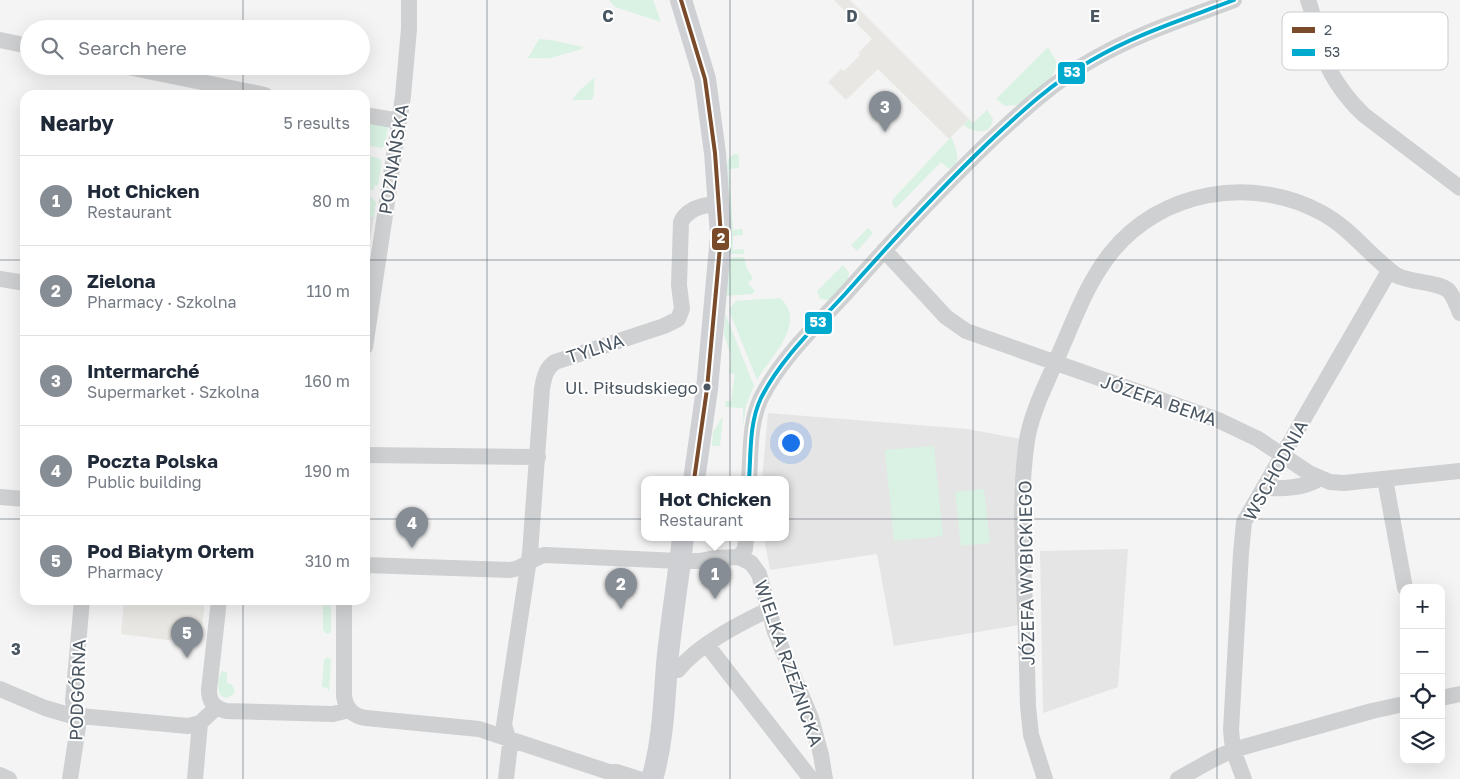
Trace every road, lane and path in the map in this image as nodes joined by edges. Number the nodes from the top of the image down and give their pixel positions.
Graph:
1 (409, 0) edge
2 (679, 0) edge
3 (1232, 0) edge
4 (1308, 0) edge
5 (1312, 12) edge
6 (0, 40) edge
7 (20, 44) edge
8 (1330, 70) edge
9 (167, 75) edge
10 (241, 90) edge
11 (370, 115) edge
12 (399, 121) junction
13 (1460, 188) edge
14 (708, 205) junction
15 (884, 250) junction
16 (1391, 271) junction
17 (0, 279) edge
18 (20, 282) edge
19 (714, 308) junction
20 (1460, 313) edge
21 (370, 314) edge
22 (1055, 363) junction
23 (370, 455) edge
24 (1283, 455) junction
25 (538, 457) junction
26 (1460, 471) edge
27 (696, 474) edge
28 (749, 476) edge
29 (1319, 478) junction
30 (1385, 479) junction
31 (1265, 486) junction
32 (0, 497) edge
33 (20, 499) edge
34 (683, 541) edge
35 (695, 541) edge
36 (746, 541) edge
37 (739, 557) junction
38 (686, 562) junction
39 (529, 564) junction
40 (370, 565) edge
41 (1404, 584) edge
42 (82, 605) edge
43 (218, 605) edge
44 (344, 605) edge
45 (768, 610) junction
46 (707, 645) junction
47 (678, 670) junction
48 (0, 689) edge
49 (1460, 694) edge
50 (1445, 697) edge
51 (1400, 705) edge
52 (216, 708) junction
53 (349, 710) junction
54 (75, 716) junction
55 (200, 723) junction
56 (510, 740) junction
57 (1233, 750) junction
58 (0, 775) edge
59 (613, 776) edge
60 (9, 779) edge
61 (70, 779) edge
62 (195, 779) edge
63 (506, 779) edge
64 (639, 779) edge
65 (652, 779) edge
66 (663, 779) edge
67 (812, 779) edge
68 (825, 779) edge
69 (1045, 779) edge
70 (1178, 779) edge
71 (1244, 779) edge

1 - 12 street, POZNAŃSKA
2 - 14 street
2 - 19 street
3 - 15 street
4 - 5 street
6 - 7 street
8 - 13 street
9 - 10 street
11 - 12 street
12 - 21 street, POZNAŃSKA
14 - 19 street
14 - 25 street, TYLNA
15 - 22 street, JÓZEFA BEMA
15 - 28 street
16 - 20 street, JÓZEFA WYBICKIEGO
16 - 22 street, JÓZEFA WYBICKIEGO
16 - 24 street, WSCHODNIA
17 - 18 street
19 - 27 street
22 - 24 street, JÓZEFA BEMA
22 - 69 street, JÓZEFA WYBICKIEGO
23 - 25 street
24 - 29 street, JÓZEFA BEMA
24 - 31 street, WSCHODNIA
25 - 39 street, TYLNA
26 - 30 street, JÓZEFA BEMA
29 - 30 street, JÓZEFA BEMA
29 - 31 street
30 - 41 street
31 - 57 street, WSCHODNIA
32 - 33 street
34 - 38 street
35 - 38 street
36 - 37 street
37 - 38 street
37 - 45 street, WIELKA RZEŹNICKA
38 - 39 street
38 - 47 street
38 - 65 street
39 - 40 street
39 - 56 street, TYLNA
42 - 54 street, PODGÓRNA
43 - 52 street
44 - 53 street
45 - 46 street
45 - 68 street, WIELKA RZEŹNICKA
46 - 47 street
46 - 67 street
47 - 66 street
48 - 54 street
49 - 50 street
51 - 57 street
52 - 53 street
52 - 55 street
53 - 56 street
54 - 55 street
54 - 61 street, PODGÓRNA
55 - 62 street
56 - 59 street
56 - 63 street, TYLNA
57 - 70 street
57 - 71 street, WSCHODNIA
58 - 60 street
59 - 64 street

